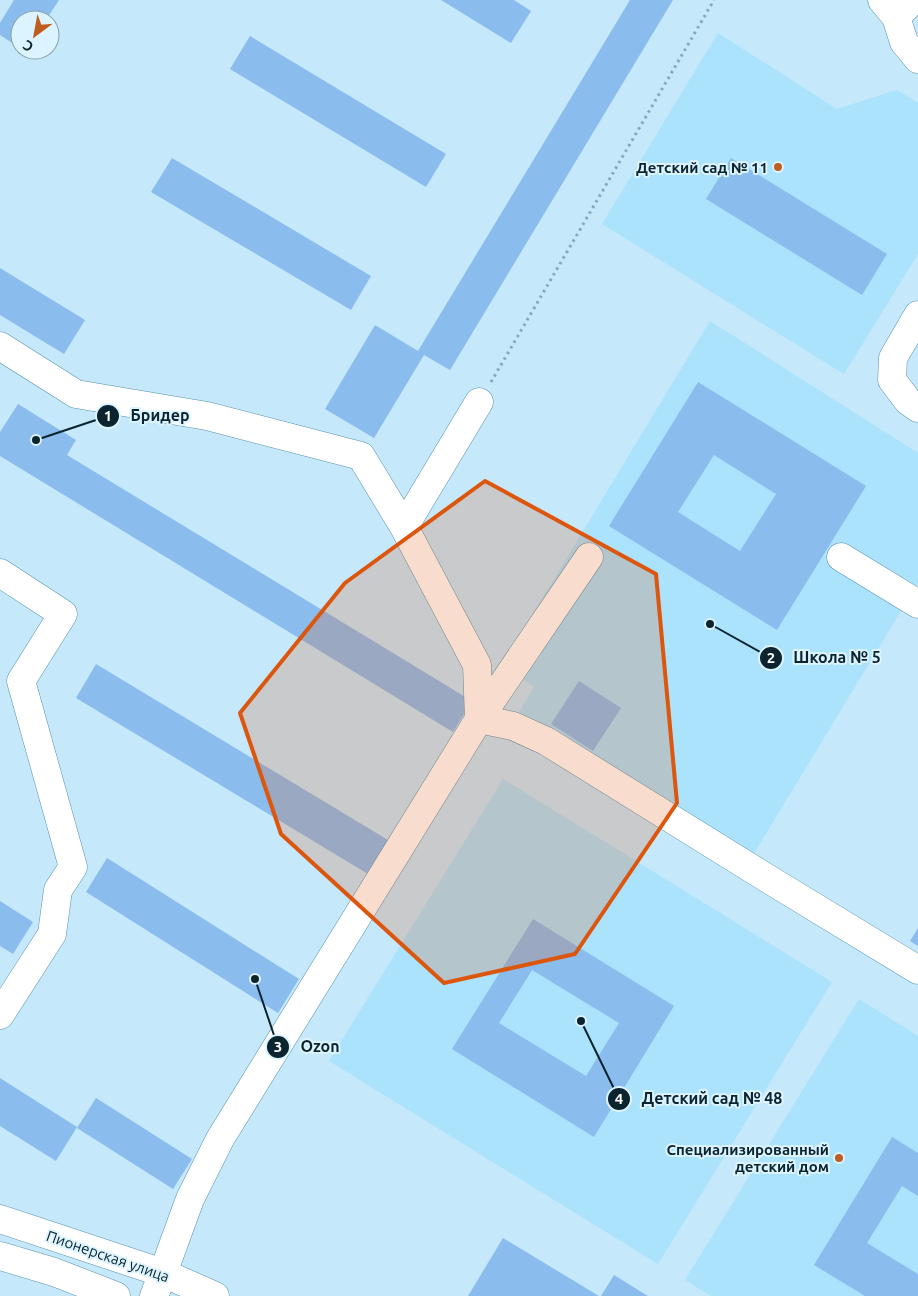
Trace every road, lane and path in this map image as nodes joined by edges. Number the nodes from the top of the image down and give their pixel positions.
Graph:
1 (714, 0) edge
2 (897, 6) edge
3 (918, 59) edge
4 (918, 315) edge
5 (0, 346) edge
6 (479, 402) joint
7 (918, 408) edge
8 (404, 527) junction
9 (589, 557) dead end
10 (841, 557) dead end
11 (0, 573) edge
12 (918, 604) edge
13 (479, 719) junction
14 (918, 970) edge
15 (0, 1015) edge
16 (0, 1219) edge
17 (0, 1256) edge
18 (159, 1285) edge
19 (116, 1296) edge
20 (215, 1296) edge

1 - 6 path
2 - 3 main road
4 - 7 main road
5 - 8 main road
6 - 8 main road
8 - 13 main road
9 - 13 main road
10 - 12 main road
11 - 15 main road
13 - 14 main road
13 - 18 main road
16 - 18 main road, Пионерская улица
17 - 19 main road
18 - 20 main road, Пионерская улица

